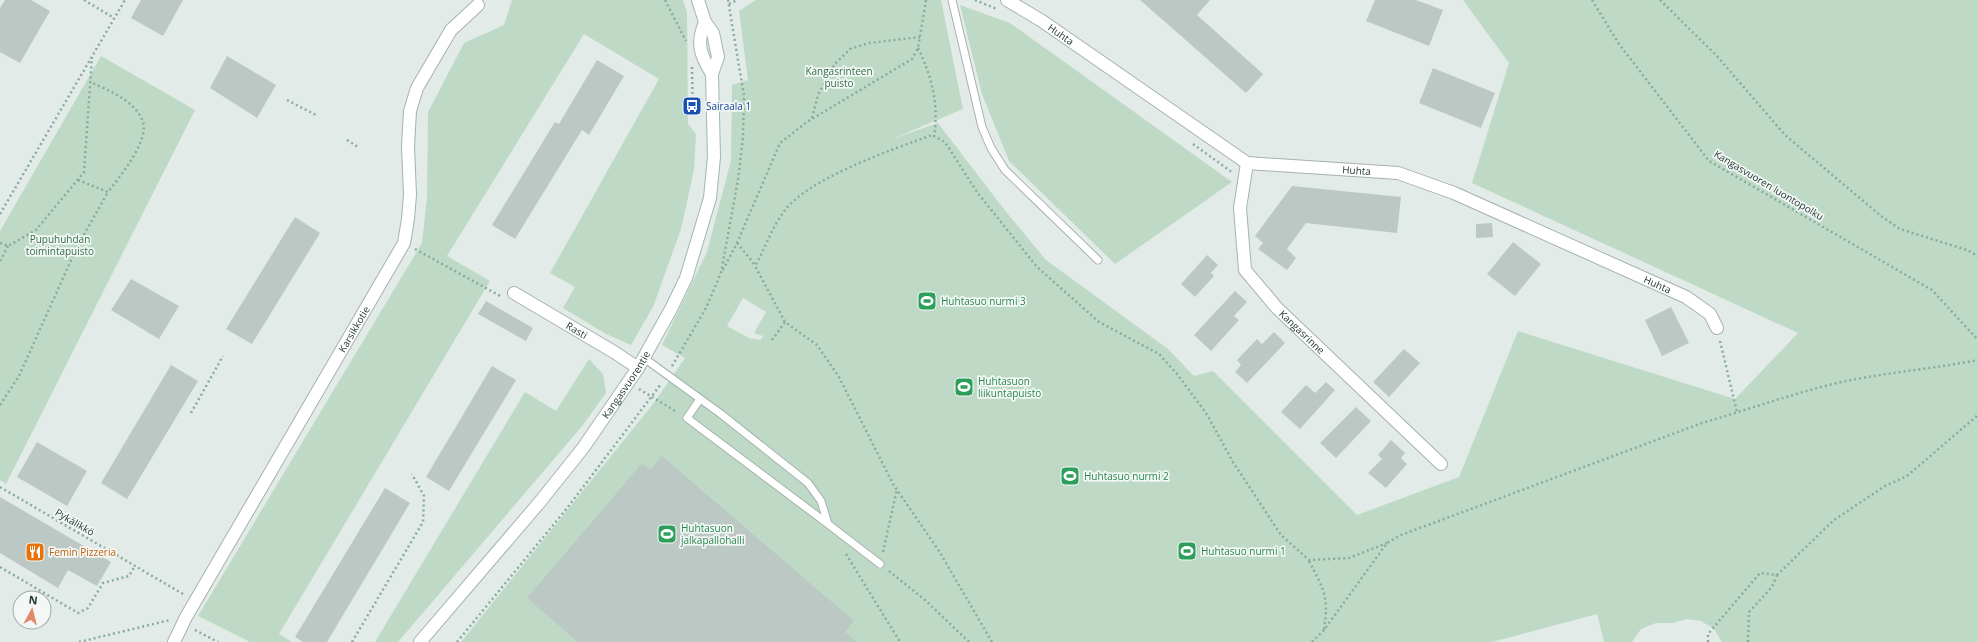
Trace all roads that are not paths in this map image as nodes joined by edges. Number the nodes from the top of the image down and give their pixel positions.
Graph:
1 (698, 0) edge
2 (952, 0) edge
3 (1007, 0) edge
4 (478, 5) dead end
5 (1247, 163) junction
6 (1098, 260) dead end
7 (514, 293) dead end
8 (1717, 328) road end
9 (641, 363) junction
10 (700, 399) junction
11 (1441, 464) dead end
12 (828, 524) junction
13 (880, 564) road end
14 (174, 642) edge
15 (420, 642) edge

1 - 9 street, Kangasvuorentie
2 - 6 lane
3 - 5 street, Huhta
4 - 14 street, Karsikkotie
5 - 8 street, Huhta
5 - 11 street, Kangasrinne
7 - 9 street, Rasti
9 - 10 lane
9 - 15 street, Kangasvuorentie
10 - 12 lane
10 - 12 lane
12 - 13 lane

